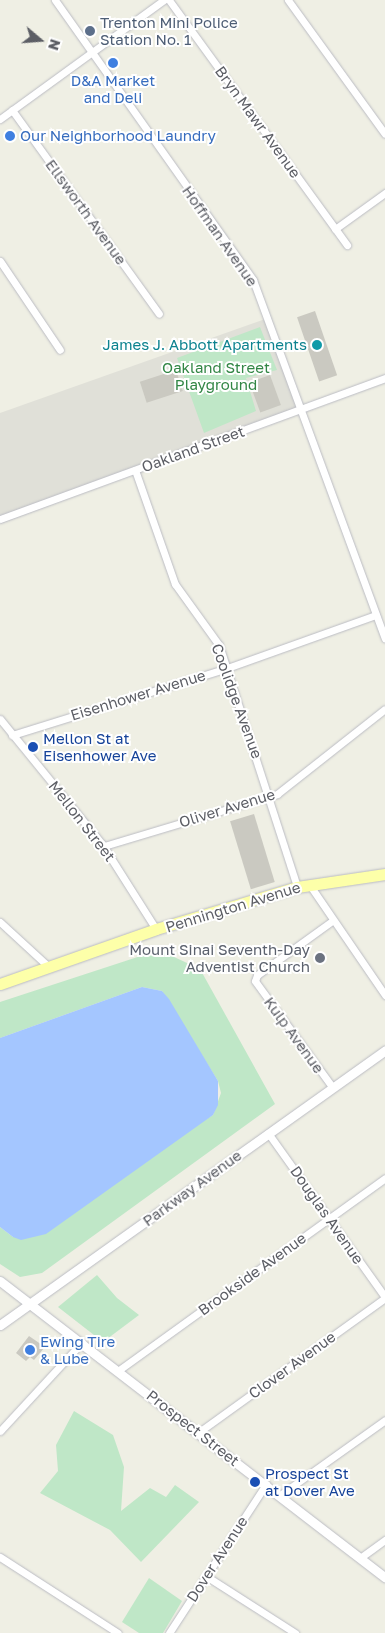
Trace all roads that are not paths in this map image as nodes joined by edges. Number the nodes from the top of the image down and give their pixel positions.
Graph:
1 (55, 0) edge
2 (164, 0) edge
3 (169, 0) edge
4 (288, 0) edge
5 (92, 53) junction
6 (12, 110) junction
7 (0, 119) edge
8 (385, 134) edge
9 (385, 193) edge
10 (336, 229) junction
11 (347, 245) dead end
12 (0, 261) edge
13 (159, 314) dead end
14 (60, 350) dead end
15 (385, 378) edge
16 (300, 408) junction
17 (135, 470) junction
18 (0, 519) edge
19 (376, 615) junction
20 (385, 639) edge
21 (227, 668) junction
22 (385, 710) edge
23 (0, 719) edge
24 (12, 735) junction
25 (270, 796) junction
26 (104, 846) junction
27 (385, 874) edge
28 (308, 884) junction
29 (297, 887) junction
30 (0, 922) edge
31 (332, 922) junction
32 (156, 930) junction
33 (49, 967) junction
34 (0, 984) edge
35 (385, 995) edge
36 (385, 1050) edge
37 (333, 1088) junction
38 (268, 1133) junction
39 (385, 1178) edge
40 (329, 1218) junction
41 (0, 1281) edge
42 (385, 1298) edge
43 (30, 1302) junction
44 (0, 1326) edge
45 (82, 1342) junction
46 (119, 1370) junction
47 (385, 1420) edge
48 (0, 1430) edge
49 (199, 1432) junction
50 (266, 1484) junction
51 (280, 1495) junction
52 (385, 1540) edge
53 (0, 1557) edge
54 (360, 1558) junction
55 (206, 1576) junction
56 (385, 1577) edge
57 (118, 1633) edge
58 (169, 1633) edge
59 (295, 1633) edge

1 - 5 street, Hoffman Avenue
2 - 5 street
3 - 10 street, Bryn Mawr Avenue
4 - 8 street
5 - 6 street
5 - 16 street, Hoffman Avenue
6 - 7 street
6 - 13 street, Ellsworth Avenue
9 - 10 street
10 - 11 street, Bryn Mawr Avenue
12 - 14 street
15 - 16 street, Oakland Street
16 - 17 street, Oakland Street
16 - 19 street, Hoffman Avenue
17 - 18 street, Oakland Street
17 - 21 street, Coolidge Avenue
19 - 20 street, Hoffman Avenue
19 - 21 street, Eisenhower Avenue
21 - 24 street, Eisenhower Avenue
21 - 25 street, Coolidge Avenue
22 - 25 street, Oliver Avenue
23 - 24 street, Mellon Street
24 - 26 street, Mellon Street
25 - 26 street, Oliver Avenue
25 - 29 street, Coolidge Avenue
26 - 32 street, Mellon Street
27 - 28 main road, Pennington Avenue
28 - 29 main road, Pennington Avenue
28 - 31 street
29 - 32 main road, Pennington Avenue
30 - 33 street
31 - 35 street
31 - 37 street, Kulp Avenue
32 - 33 main road, Pennington Avenue
33 - 34 main road, Pennington Avenue
36 - 37 street, Parkway Avenue
37 - 38 street, Parkway Avenue
38 - 40 street, Douglas Avenue
38 - 43 street, Parkway Avenue
39 - 40 street, Brookside Avenue
40 - 42 street, Douglas Avenue
40 - 46 street, Brookside Avenue
41 - 43 street, Prospect Street
42 - 49 street, Clover Avenue
43 - 44 street, Parkway Avenue
43 - 45 street, Prospect Street
45 - 46 street, Prospect Street
45 - 48 street
46 - 49 street, Prospect Street
47 - 51 street
49 - 50 street, Prospect Street
50 - 51 street, Prospect Street
50 - 55 street, Dover Avenue
51 - 54 street, Prospect Street
52 - 54 street
53 - 57 street
54 - 56 street, Prospect Street
55 - 58 street, Dover Avenue
55 - 59 street

